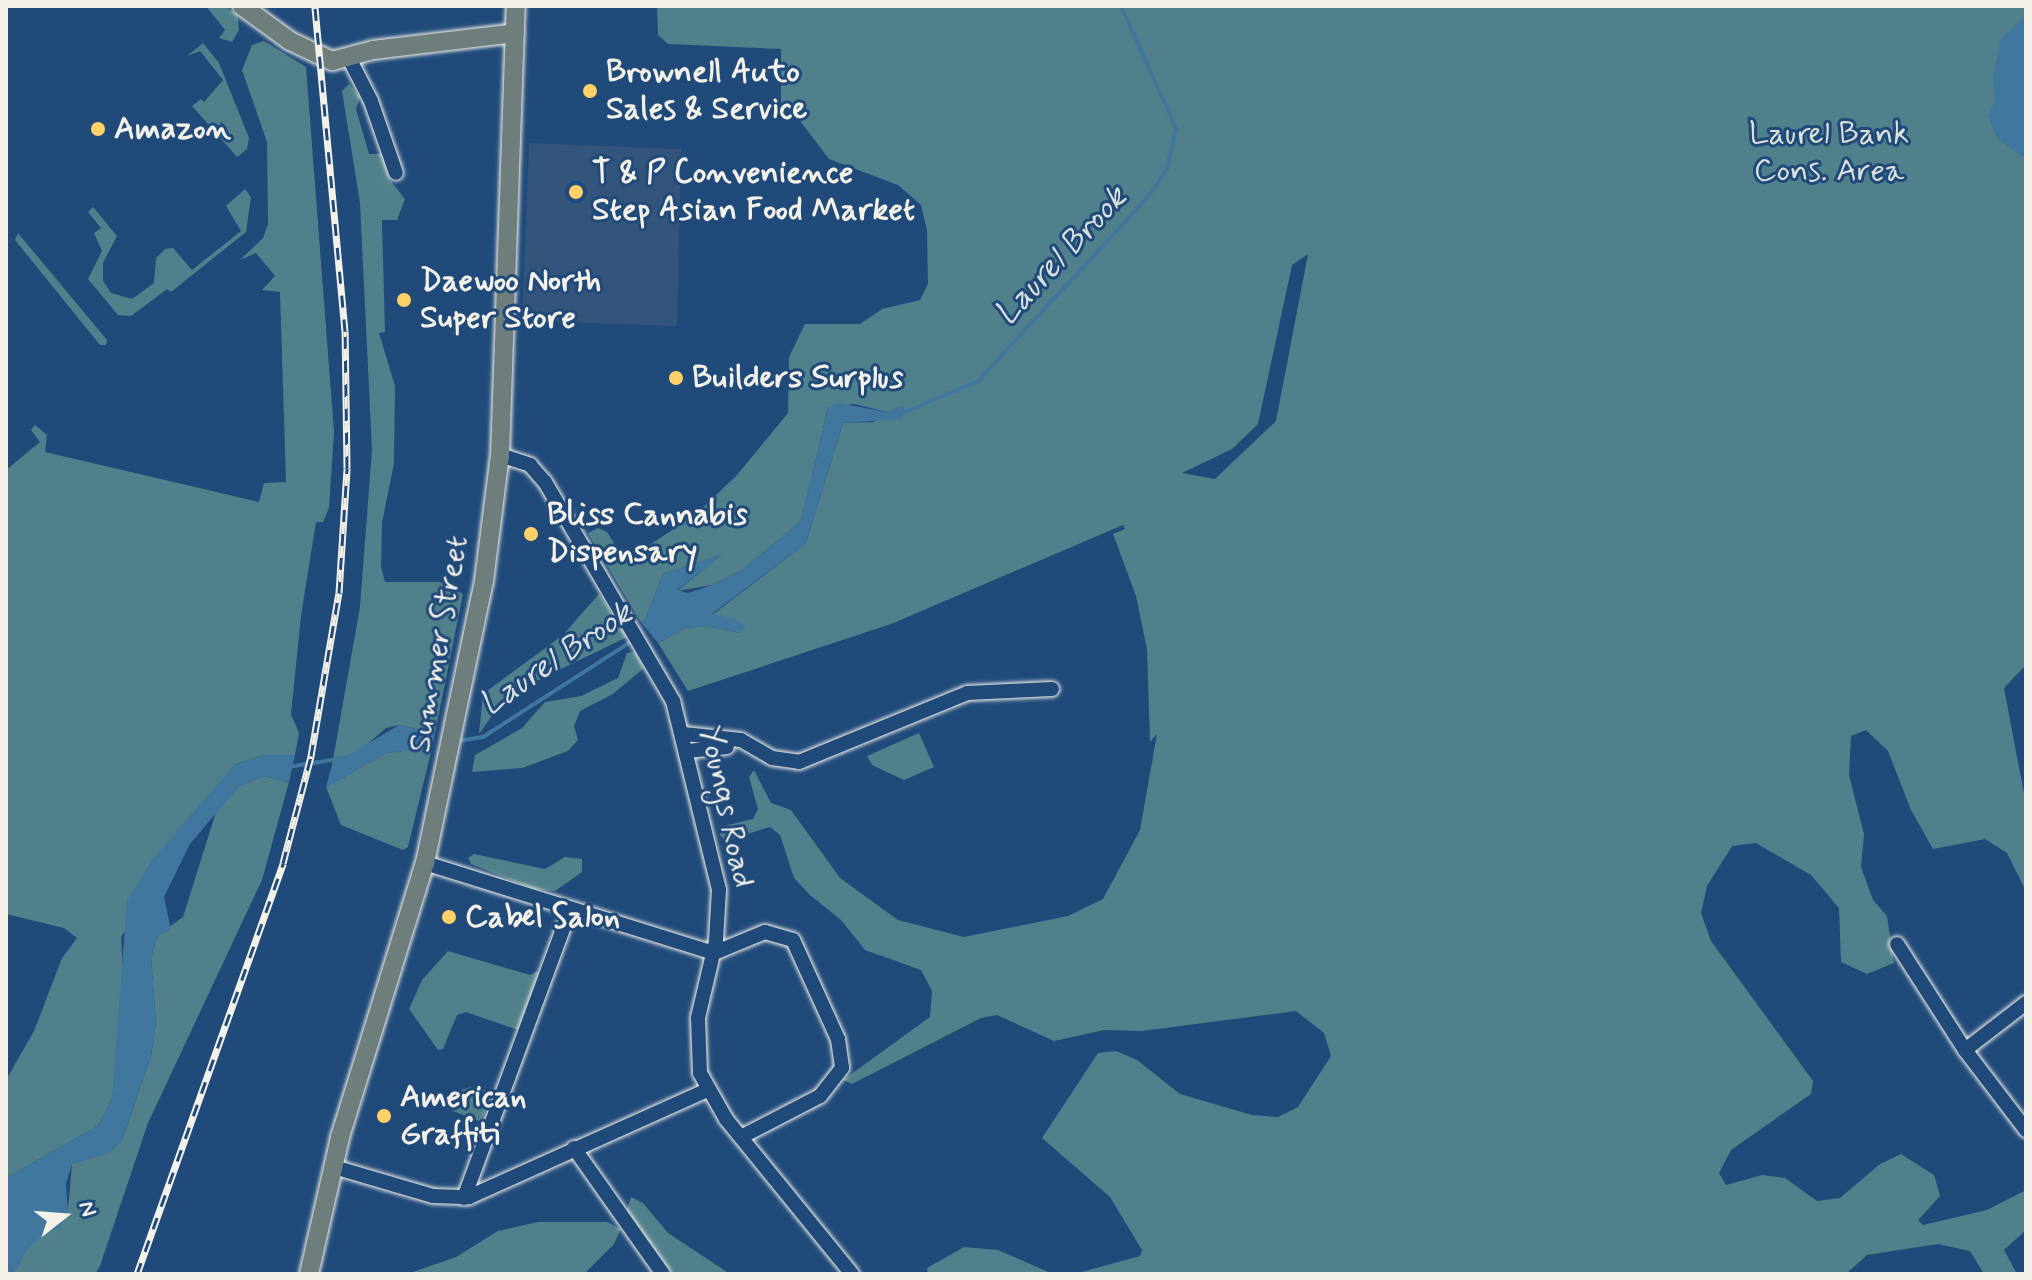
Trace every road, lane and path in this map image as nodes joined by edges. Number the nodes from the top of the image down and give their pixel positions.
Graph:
1 (242, 6) edge
2 (516, 6) edge
3 (515, 33) junction
4 (349, 58) junction
5 (396, 173) dead end
6 (500, 455) junction
7 (1052, 689) dead end
8 (684, 734) junction
9 (687, 751) junction
10 (759, 752) junction
11 (425, 863) junction
12 (569, 912) junction
13 (1897, 944) dead end
14 (714, 953) junction
15 (2026, 1003) edge
16 (1965, 1050) junction
17 (707, 1090) junction
18 (2026, 1130) edge
19 (741, 1137) junction
20 (574, 1148) junction
21 (334, 1167) junction
22 (464, 1198) junction
23 (309, 1274) edge
24 (663, 1274) edge
25 (852, 1274) edge

1 - 4 main road
2 - 3 main road, Summer Street
3 - 4 main road
3 - 6 main road, Summer Street
4 - 5 street
6 - 8 street, Youngs Road
6 - 11 main road, Summer Street
7 - 10 street
8 - 9 street, Youngs Road
8 - 10 street
9 - 10 street
9 - 14 street, Youngs Road
11 - 12 street
11 - 21 main road, Summer Street
12 - 14 street
12 - 22 street
13 - 16 street
14 - 17 street, Youngs Road
14 - 19 street
15 - 16 street
16 - 18 street
17 - 19 street, Youngs Road
17 - 20 street
19 - 25 street, Youngs Road
20 - 22 street
20 - 24 street
21 - 22 street
21 - 23 main road, Summer Street

